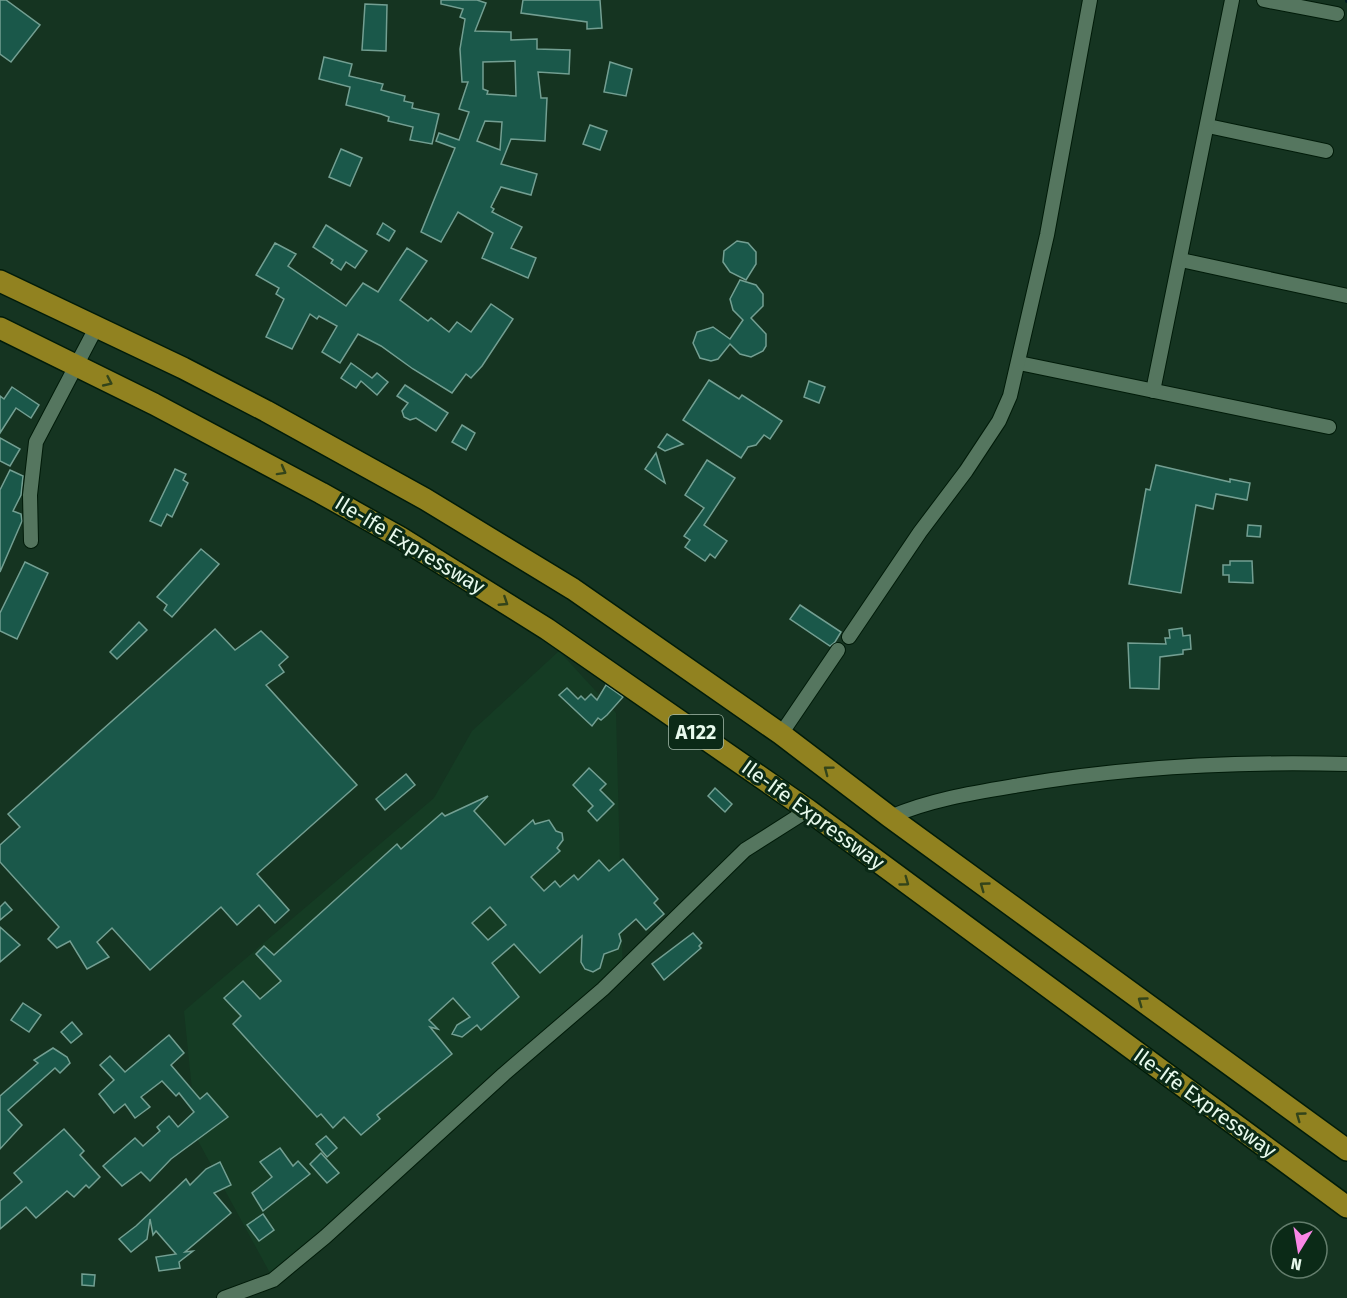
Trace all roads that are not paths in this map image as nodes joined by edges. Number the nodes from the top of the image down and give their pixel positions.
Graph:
1 (1090, 0) edge
2 (1232, 0) edge
3 (1264, 0) edge
4 (1337, 14) dead end
5 (1208, 126) junction
6 (1326, 152) dead end
7 (1181, 260) junction
8 (0, 281) edge
9 (1347, 296) edge
10 (97, 326) junction
11 (0, 328) edge
12 (1019, 363) junction
13 (74, 366) junction
14 (1153, 391) junction
15 (1329, 427) dead end
16 (31, 542) dead end
17 (849, 637) dead end
18 (838, 650) dead end
19 (781, 734) junction
20 (1347, 764) edge
21 (808, 810) junction
22 (890, 817) junction
23 (1347, 1150) edge
24 (1347, 1207) edge
25 (224, 1298) edge

1 - 12 street
2 - 5 street
3 - 4 street
5 - 6 street
5 - 7 street
7 - 9 street
7 - 14 street
8 - 10 highway, Ile-Ife Expressway / A122
10 - 13 street
10 - 19 highway, Ile-Ife Expressway / A122
11 - 13 highway, Ile-Ife Expressway / A122
12 - 14 street
12 - 17 street
13 - 16 street
13 -> 21 highway, Ile-Ife Expressway / A122
14 - 15 street
18 - 19 street
22 -> 19 highway, Ile-Ife Expressway / A122
20 - 22 street
21 -> 24 highway, Ile-Ife Expressway / A122
21 - 25 street
23 -> 22 highway, Ile-Ife Expressway / A122

